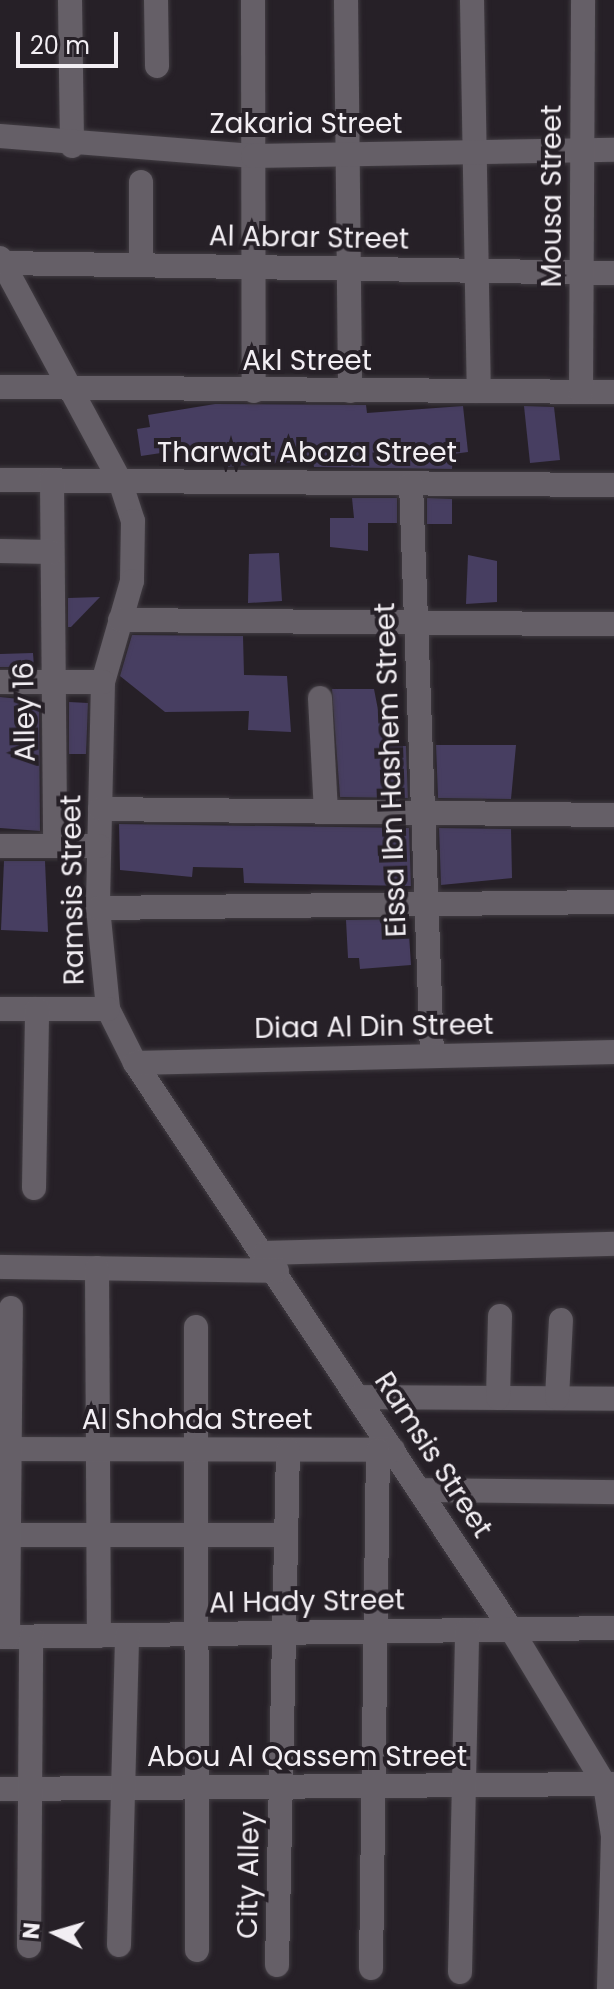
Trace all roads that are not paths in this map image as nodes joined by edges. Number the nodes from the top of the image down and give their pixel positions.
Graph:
1 (70, 0) edge
2 (156, 0) edge
3 (253, 0) edge
4 (346, 0) edge
5 (472, 0) edge
6 (583, 0) edge
7 (157, 66) dead end
8 (0, 136) edge
9 (72, 146) junction
10 (614, 150) edge
11 (582, 151) junction
12 (475, 152) junction
13 (348, 155) junction
14 (253, 156) junction
15 (141, 182) dead end
16 (1, 261) edge
17 (141, 265) junction
18 (253, 267) junction
19 (349, 268) junction
20 (477, 271) junction
21 (581, 272) junction
22 (614, 273) edge
23 (0, 387) edge
24 (68, 388) junction
25 (254, 391) junction
26 (350, 391) junction
27 (479, 391) junction
28 (581, 392) junction
29 (614, 392) edge
30 (0, 480) edge
31 (52, 480) junction
32 (120, 481) junction
33 (411, 484) junction
34 (614, 485) edge
35 (0, 551) edge
36 (52, 552) junction
37 (120, 620) junction
38 (416, 622) junction
39 (614, 624) edge
40 (0, 682) edge
41 (103, 682) junction
42 (54, 683) junction
43 (320, 698) dead end
44 (100, 809) junction
45 (326, 812) junction
46 (423, 813) junction
47 (614, 815) edge
48 (0, 846) edge
49 (55, 846) junction
50 (99, 846) junction
51 (614, 902) edge
52 (426, 904) junction
53 (98, 908) junction
54 (0, 1009) edge
55 (37, 1009) junction
56 (108, 1009) junction
57 (614, 1052) edge
58 (432, 1055) junction
59 (135, 1063) junction
60 (34, 1188) dead end
61 (614, 1244) edge
62 (271, 1262) junction
63 (0, 1267) edge
64 (97, 1268) junction
65 (11, 1308) dead end
66 (500, 1316) dead end
67 (561, 1320) dead end
68 (196, 1327) dead end
69 (358, 1397) junction
70 (498, 1398) junction
71 (557, 1398) junction
72 (614, 1399) edge
73 (5, 1449) edge
74 (98, 1449) junction
75 (196, 1450) junction
76 (288, 1450) junction
77 (386, 1450) junction
78 (419, 1490) junction
79 (614, 1492) edge
80 (4, 1535) edge
81 (98, 1535) junction
82 (196, 1535) junction
83 (286, 1535) junction
84 (614, 1628) edge
85 (511, 1629) junction
86 (467, 1630) junction
87 (376, 1631) junction
88 (284, 1633) junction
89 (197, 1634) junction
90 (127, 1635) junction
91 (99, 1636) junction
92 (13, 1637) edge
93 (609, 1784) edge
94 (374, 1786) junction
95 (464, 1786) junction
96 (197, 1787) junction
97 (281, 1787) junction
98 (30, 1788) junction
99 (123, 1788) junction
100 (0, 1789) edge
101 (119, 1945) dead end
102 (29, 1946) dead end
103 (197, 1950) dead end
104 (277, 1965) dead end
105 (371, 1968) dead end
106 (460, 1972) dead end
107 (609, 1989) edge

1 - 9 street
2 - 7 street
3 - 14 street
4 - 13 street
5 - 12 street
6 - 11 street, Mousa Street
8 - 9 street, Zakaria Street
9 - 14 street, Zakaria Street
10 - 11 street, Zakaria Street
11 - 12 street, Zakaria Street
11 - 21 street, Mousa Street
12 - 13 street, Zakaria Street
12 - 20 street
13 - 14 street, Zakaria Street
13 - 19 street
14 - 18 street
15 - 17 street
16 - 17 street, Al Abrar Street
16 - 24 street, Ramsis Street
17 - 18 street, Al Abrar Street
18 - 19 street, Al Abrar Street
18 - 25 street
19 - 20 street, Al Abrar Street
19 - 26 street
20 - 21 street, Al Abrar Street
20 - 27 street
21 - 22 street, Al Abrar Street
21 - 28 street, Mousa Street
23 - 24 street, Akl Street
24 - 25 street, Akl Street
24 - 32 street, Ramsis Street
25 - 26 street, Akl Street
26 - 27 street, Akl Street
27 - 28 street, Akl Street
28 - 29 street, Akl Street
30 - 31 street, Tharwat Abaza Street
31 - 32 street, Tharwat Abaza Street
31 - 36 street, Alley 16
32 - 33 street, Tharwat Abaza Street
32 - 37 street, Ramsis Street
33 - 34 street, Tharwat Abaza Street
33 - 38 street, Eissa Ibn Hashem Street
35 - 36 street
36 - 42 street, Alley 16
37 - 38 street
37 - 41 street, Ramsis Street
38 - 39 street
38 - 46 street, Eissa Ibn Hashem Street
40 - 42 street
41 - 42 street
41 - 44 street, Ramsis Street
42 - 49 street, Alley 16
43 - 45 street
44 - 45 street
44 - 50 street, Ramsis Street
45 - 46 street
46 - 47 street
46 - 52 street, Eissa Ibn Hashem Street
48 - 49 street
49 - 50 street
50 - 53 street, Ramsis Street
51 - 52 street
52 - 53 street
52 - 58 street, Eissa Ibn Hashem Street
53 - 56 street, Ramsis Street
54 - 55 street
55 - 56 street
55 - 60 street
56 - 59 street, Ramsis Street
57 - 58 street, Diaa Al Din Street
58 - 59 street, Diaa Al Din Street
59 - 62 street, Ramsis Street
61 - 62 street
62 - 64 street
62 - 69 street, Ramsis Street
63 - 64 street
64 - 74 street
65 - 73 street
66 - 70 street
67 - 71 street
68 - 75 street
69 - 70 street
69 - 77 street, Ramsis Street
70 - 71 street
71 - 72 street
73 - 74 street, Al Shohda Street
73 - 80 street
74 - 75 street, Al Shohda Street
74 - 81 street
75 - 76 street, Al Shohda Street
75 - 82 street
76 - 77 street, Al Shohda Street
76 - 83 street, City Alley
77 - 78 street, Ramsis Street
77 - 87 street
78 - 79 street
78 - 85 street, Ramsis Street
80 - 81 street
80 - 92 street
81 - 82 street
81 - 91 street
82 - 83 street
82 - 89 street
83 - 88 street, City Alley
84 - 85 street, Al Hady Street
85 - 86 street, Al Hady Street
85 - 93 street, Ramsis Street
86 - 87 street, Al Hady Street
86 - 95 street
87 - 88 street, Al Hady Street
87 - 94 street
88 - 89 street, Al Hady Street
88 - 97 street, City Alley
89 - 90 street, Al Hady Street
89 - 96 street
90 - 91 street, Al Hady Street
90 - 99 street
91 - 92 street, Al Hady Street
92 - 98 street
93 - 95 street, Abou Al Qassem Street
93 - 107 street
94 - 95 street, Abou Al Qassem Street
94 - 97 street, Abou Al Qassem Street
94 - 105 street
95 - 106 street
96 - 97 street, Abou Al Qassem Street
96 - 99 street, Abou Al Qassem Street
96 - 103 street
97 - 104 street, City Alley
98 - 99 street, Abou Al Qassem Street
98 - 100 street, Abou Al Qassem Street
98 - 102 street
99 - 101 street

